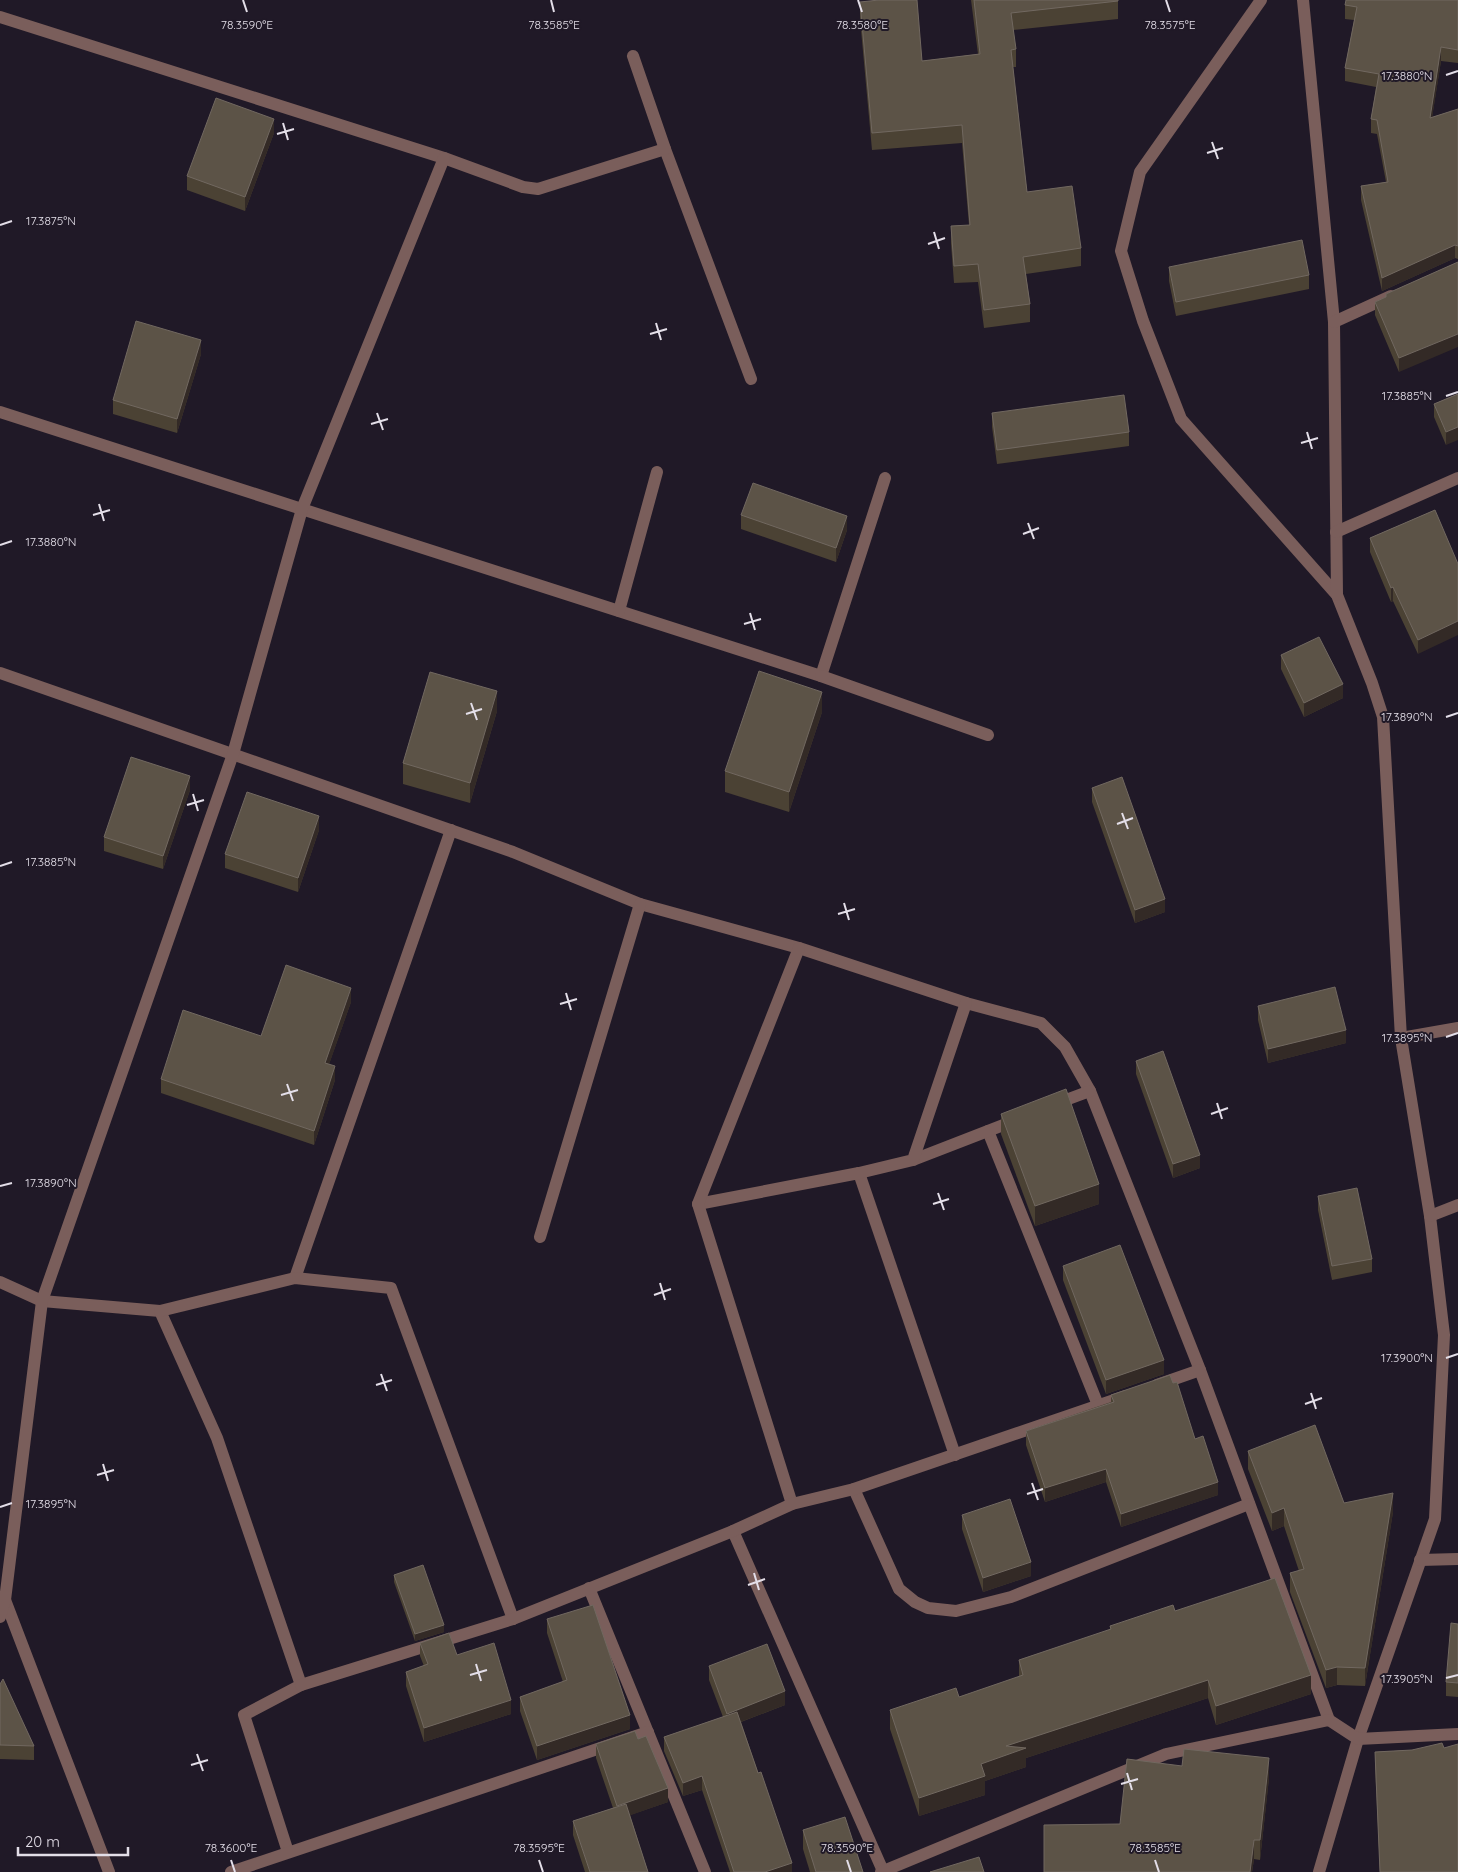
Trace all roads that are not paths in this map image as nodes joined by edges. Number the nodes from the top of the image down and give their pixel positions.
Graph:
1 (1261, 0) edge
2 (1303, 0) edge
3 (0, 17) edge
4 (633, 56) dead end
5 (665, 149) junction
6 (444, 158) junction
7 (1405, 290) edge
8 (1334, 322) junction
9 (751, 379) dead end
10 (0, 412) edge
11 (657, 472) dead end
12 (885, 478) dead end
13 (1458, 478) edge
14 (302, 509) junction
15 (1336, 532) junction
16 (1337, 595) junction
17 (619, 611) junction
18 (0, 673) edge
19 (821, 676) junction
20 (988, 735) dead end
21 (233, 754) junction
22 (451, 830) junction
23 (640, 904) junction
24 (800, 948) junction
25 (966, 1003) junction
26 (1458, 1028) edge
27 (1402, 1038) junction
28 (1090, 1091) junction
29 (1044, 1109) edge
30 (1025, 1116) edge
31 (988, 1131) junction
32 (913, 1160) junction
33 (859, 1173) junction
34 (698, 1204) junction
35 (1458, 1205) edge
36 (1430, 1216) junction
37 (540, 1237) dead end
38 (295, 1278) junction
39 (0, 1282) edge
40 (42, 1301) junction
41 (160, 1311) junction
42 (1200, 1370) junction
43 (1098, 1405) junction
44 (955, 1455) junction
45 (854, 1489) junction
46 (792, 1504) junction
47 (1249, 1504) junction
48 (733, 1531) junction
49 (1458, 1559) edge
50 (1420, 1560) junction
51 (589, 1588) junction
52 (5, 1600) junction
53 (0, 1617) edge
54 (513, 1619) junction
55 (301, 1685) junction
56 (1329, 1720) junction
57 (648, 1732) junction
58 (1458, 1734) edge
59 (1358, 1739) junction
60 (288, 1852) junction
61 (109, 1872) edge
62 (231, 1872) edge
63 (705, 1872) edge
64 (882, 1872) edge
65 (1318, 1872) edge

1 - 16 street
2 - 8 street
3 - 6 street
4 - 5 street
5 - 6 street
5 - 9 street
6 - 14 street
7 - 8 street
8 - 15 street
10 - 14 street
11 - 17 street
12 - 19 street
13 - 15 street
14 - 17 street
14 - 21 street
15 - 16 street
16 - 27 street
17 - 19 street
18 - 21 street
19 - 20 street
21 - 22 street
21 - 40 street
22 - 23 street
22 - 38 street
23 - 24 street
23 - 37 street
24 - 25 street
24 - 34 street
25 - 28 street
25 - 32 street
26 - 27 street
27 - 36 street
28 - 29 street
28 - 42 street
30 - 31 street
31 - 32 street
31 - 43 street
32 - 33 street
33 - 34 street
33 - 44 street
34 - 46 street
35 - 36 street
36 - 50 street
38 - 41 street
38 - 54 street
39 - 40 street
40 - 41 street
40 - 52 street
41 - 55 street
42 - 43 street
42 - 47 street
43 - 44 street
44 - 45 street
45 - 46 street
45 - 47 street
46 - 48 street
47 - 56 street
48 - 51 street
48 - 64 street
49 - 50 street
50 - 59 street
51 - 54 street
51 - 57 street
52 - 53 street
52 - 61 street
54 - 55 street
55 - 60 street
56 - 59 street
56 - 64 street
57 - 60 street
57 - 63 street
58 - 59 street
59 - 65 street
60 - 62 street

